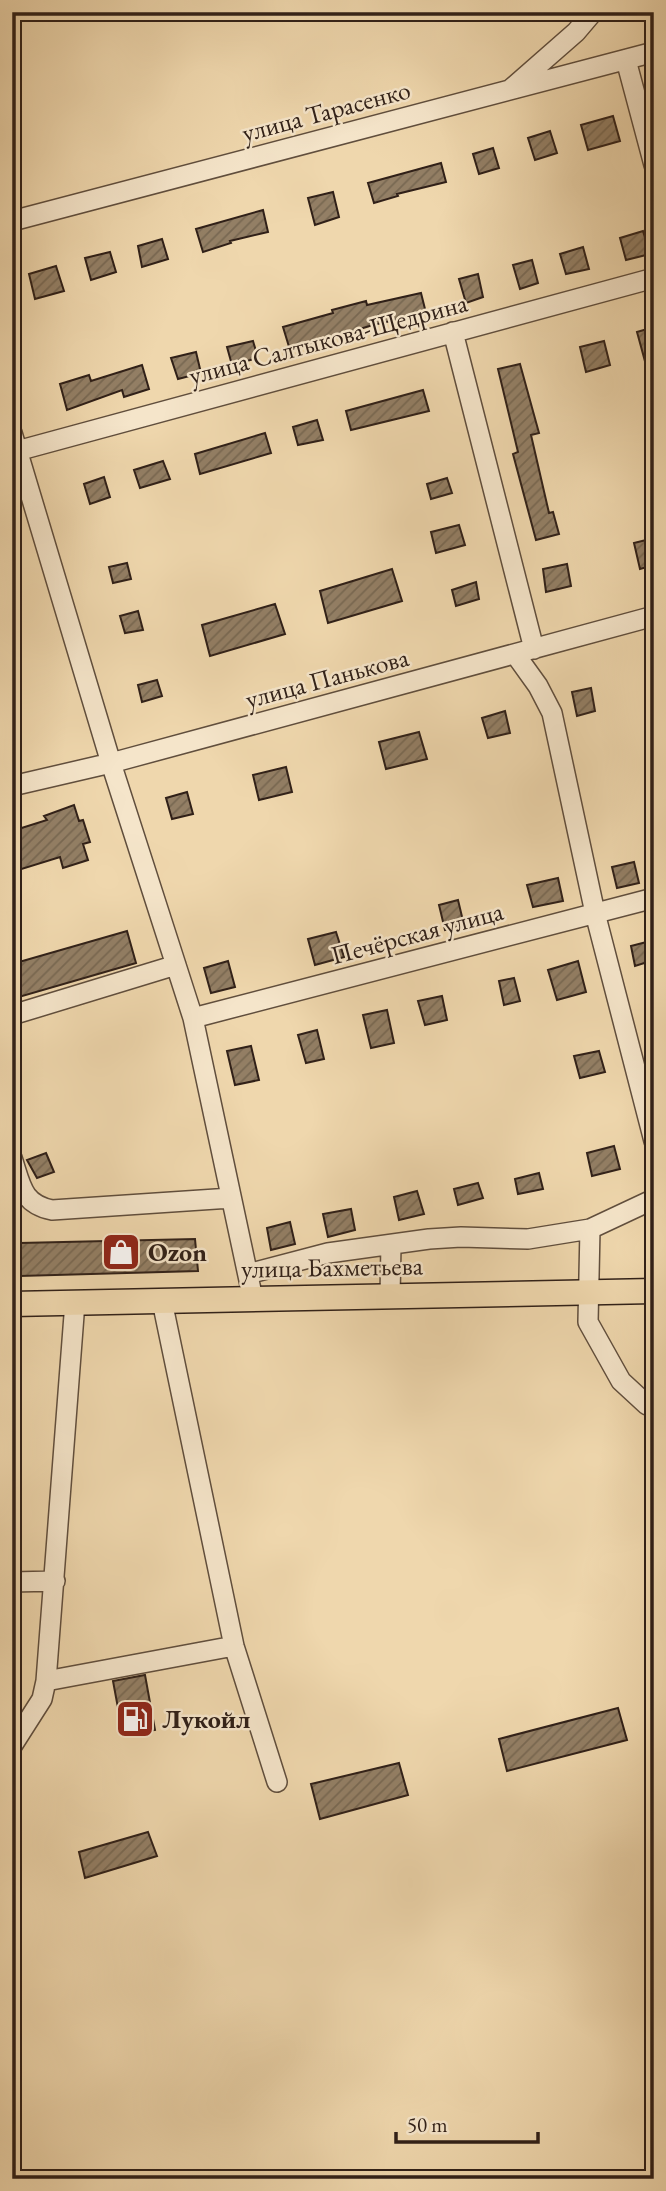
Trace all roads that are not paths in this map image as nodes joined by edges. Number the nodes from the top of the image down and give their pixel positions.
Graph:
1 (593, 12) edge
2 (654, 52) edge
3 (626, 60) junction
4 (510, 90) junction
5 (654, 165) edge
6 (12, 221) edge
7 (654, 278) edge
8 (453, 332) junction
9 (15, 442) edge
10 (654, 616) edge
11 (524, 651) junction
12 (111, 764) junction
13 (12, 786) edge
14 (654, 898) edge
15 (595, 914) junction
16 (176, 965) junction
17 (12, 1015) edge
18 (193, 1018) junction
19 (654, 1141) edge
20 (12, 1158) edge
21 (232, 1198) junction
22 (654, 1199) edge
23 (590, 1229) junction
24 (391, 1245) junction
25 (248, 1274) junction
26 (654, 1291) edge
27 (590, 1292) junction
28 (390, 1296) junction
29 (253, 1299) junction
30 (162, 1301) junction
31 (75, 1302) junction
32 (12, 1304) edge
33 (654, 1406) edge
34 (55, 1581) junction
35 (12, 1582) edge
36 (234, 1646) junction
37 (46, 1681) junction
38 (12, 1746) edge
39 (277, 1782) dead end

1 - 4 street
2 - 3 street, улица Тарасенко
3 - 4 street, улица Тарасенко
3 - 5 street
4 - 6 street, улица Тарасенко
7 - 8 street, улица Салтыкова-Щедрина
8 - 9 street, улица Салтыкова-Щедрина
8 - 11 street
9 - 12 street
10 - 11 street, улица Панькова
11 - 12 street, улица Панькова
11 - 15 street
12 - 13 street, улица Панькова
12 - 16 street
14 - 15 street, Печёрская улица
15 - 18 street, Печёрская улица
15 - 19 street
16 - 17 street
16 - 18 street
18 - 21 street
20 - 21 street
21 - 25 street
22 - 23 street
23 - 24 street
23 - 27 street
24 - 25 street
24 - 28 street
25 - 29 street
26 - 27 main road, улица Бахметьева
27 - 28 main road, улица Бахметьева
27 - 33 street
28 - 29 main road, улица Бахметьева
29 - 30 main road, улица Бахметьева
30 - 31 main road, улица Бахметьева
30 - 36 street
31 - 32 main road, улица Бахметьева
31 - 34 street
34 - 35 street
34 - 37 street
36 - 37 street
36 - 39 street
37 - 38 street

